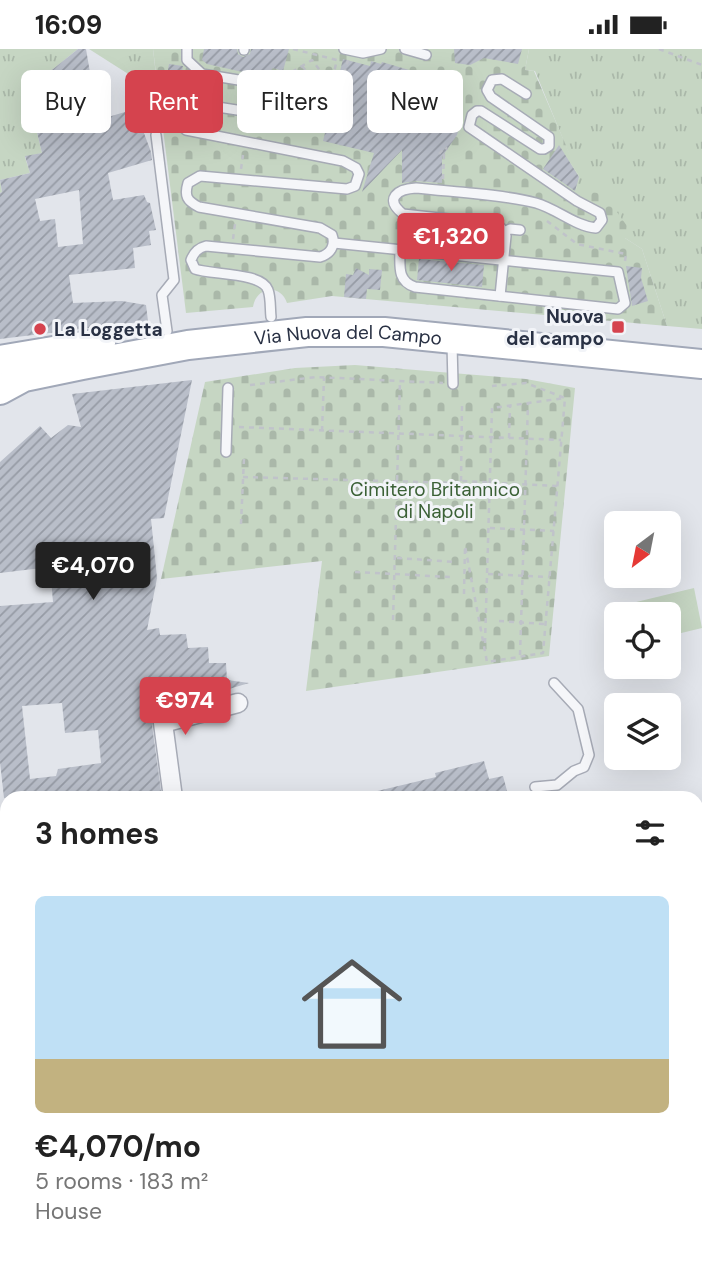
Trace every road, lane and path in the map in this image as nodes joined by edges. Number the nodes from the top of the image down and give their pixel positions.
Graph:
1 (187, 49) edge
2 (293, 49) edge
3 (344, 49) edge
4 (381, 49) edge
5 (405, 49) edge
6 (659, 49) edge
7 (426, 55) dead end
8 (702, 65) edge
9 (295, 70) edge
10 (320, 70) edge
11 (335, 70) edge
12 (237, 79) edge
13 (526, 94) dead end
14 (237, 110) edge
15 (156, 135) dead end
16 (439, 155) dead end
17 (443, 191) junction
18 (520, 230) dead end
19 (504, 232) junction
20 (334, 243) junction
21 (400, 250) junction
22 (616, 253) dead end
23 (504, 260) junction
24 (625, 265) dead end
25 (500, 296) junction
26 (271, 317) junction
27 (167, 331) junction
28 (452, 339) junction
29 (702, 345) edge
30 (0, 360) edge
31 (702, 364) edge
32 (55, 371) junction
33 (324, 377) junction
34 (400, 381) junction
35 (453, 384) joint
36 (250, 385) dead end
37 (492, 386) dead end
38 (228, 387) dead end
39 (0, 390) edge
40 (565, 398) junction
41 (527, 403) junction
42 (510, 405) junction
43 (462, 406) dead end
44 (0, 408) edge
45 (227, 427) junction
46 (322, 431) junction
47 (399, 434) junction
48 (462, 436) junction
49 (492, 437) junction
50 (509, 438) junction
51 (526, 439) junction
52 (561, 440) junction
53 (226, 452) dead end
54 (244, 458) dead end
55 (243, 477) junction
56 (397, 481) junction
57 (461, 481) junction
58 (491, 483) junction
59 (525, 484) junction
60 (557, 486) junction
61 (241, 524) dead end
62 (489, 528) junction
63 (523, 530) junction
64 (554, 531) junction
65 (395, 558) junction
66 (456, 562) dead end
67 (355, 572) dead end
68 (395, 574) junction
69 (488, 574) junction
70 (522, 576) junction
71 (451, 577) dead end
72 (549, 577) junction
73 (464, 594) dead end
74 (393, 620) dead end
75 (499, 621) dead end
76 (521, 622) junction
77 (545, 624) junction
78 (484, 647) junction
79 (520, 657) junction
80 (554, 683) dead end
81 (238, 703) dead end
82 (535, 787) dead end
83 (172, 791) edge

1 - 12 lane
2 - 11 path
3 - 4 lane
5 - 7 lane
6 - 8 path
9 - 10 path
13 - 17 lane
14 - 20 lane
15 - 27 lane
16 - 17 path
17 - 19 lane
18 - 19 lane
19 - 23 lane
20 - 21 lane
20 - 26 lane
21 - 23 lane
21 - 25 lane
22 - 24 path
23 - 25 lane
23 - 25 lane
26 - 27 main road, Via Nuova del Campo
26 - 29 main road, Via Nuova del Campo
27 - 30 main road, Via Nuova del Campo
28 - 31 main road, Via Nuova del Campo
28 - 32 main road, Via Nuova del Campo
28 - 35 lane
32 - 39 main road, Via Nuova del Campo
32 - 44 main road
33 - 34 path
33 - 36 path
33 - 46 path
34 - 35 path
34 - 47 path
37 - 40 path
38 - 45 lane
40 - 41 path
40 - 52 path
41 - 42 path
41 - 51 path
42 - 49 path
42 - 50 path
43 - 48 path
45 - 46 path
45 - 53 lane
46 - 47 path
47 - 48 path
47 - 56 path
48 - 49 path
48 - 57 path
49 - 50 path
49 - 58 path
50 - 51 path
51 - 52 path
51 - 59 path
52 - 60 path
54 - 55 path
55 - 56 path
55 - 61 path
56 - 57 path
56 - 65 path
57 - 58 path
58 - 59 path
58 - 62 path
59 - 60 path
59 - 63 path
60 - 64 path
62 - 63 path
62 - 69 path
63 - 64 path
63 - 70 path
64 - 72 path
65 - 66 path
65 - 68 path
67 - 68 path
68 - 71 path
68 - 74 path
69 - 70 path
69 - 78 path
70 - 72 path
70 - 76 path
72 - 77 path
73 - 78 path
75 - 76 path
76 - 77 path
76 - 79 path
77 - 79 path
78 - 79 path
80 - 82 lane
81 - 83 street

